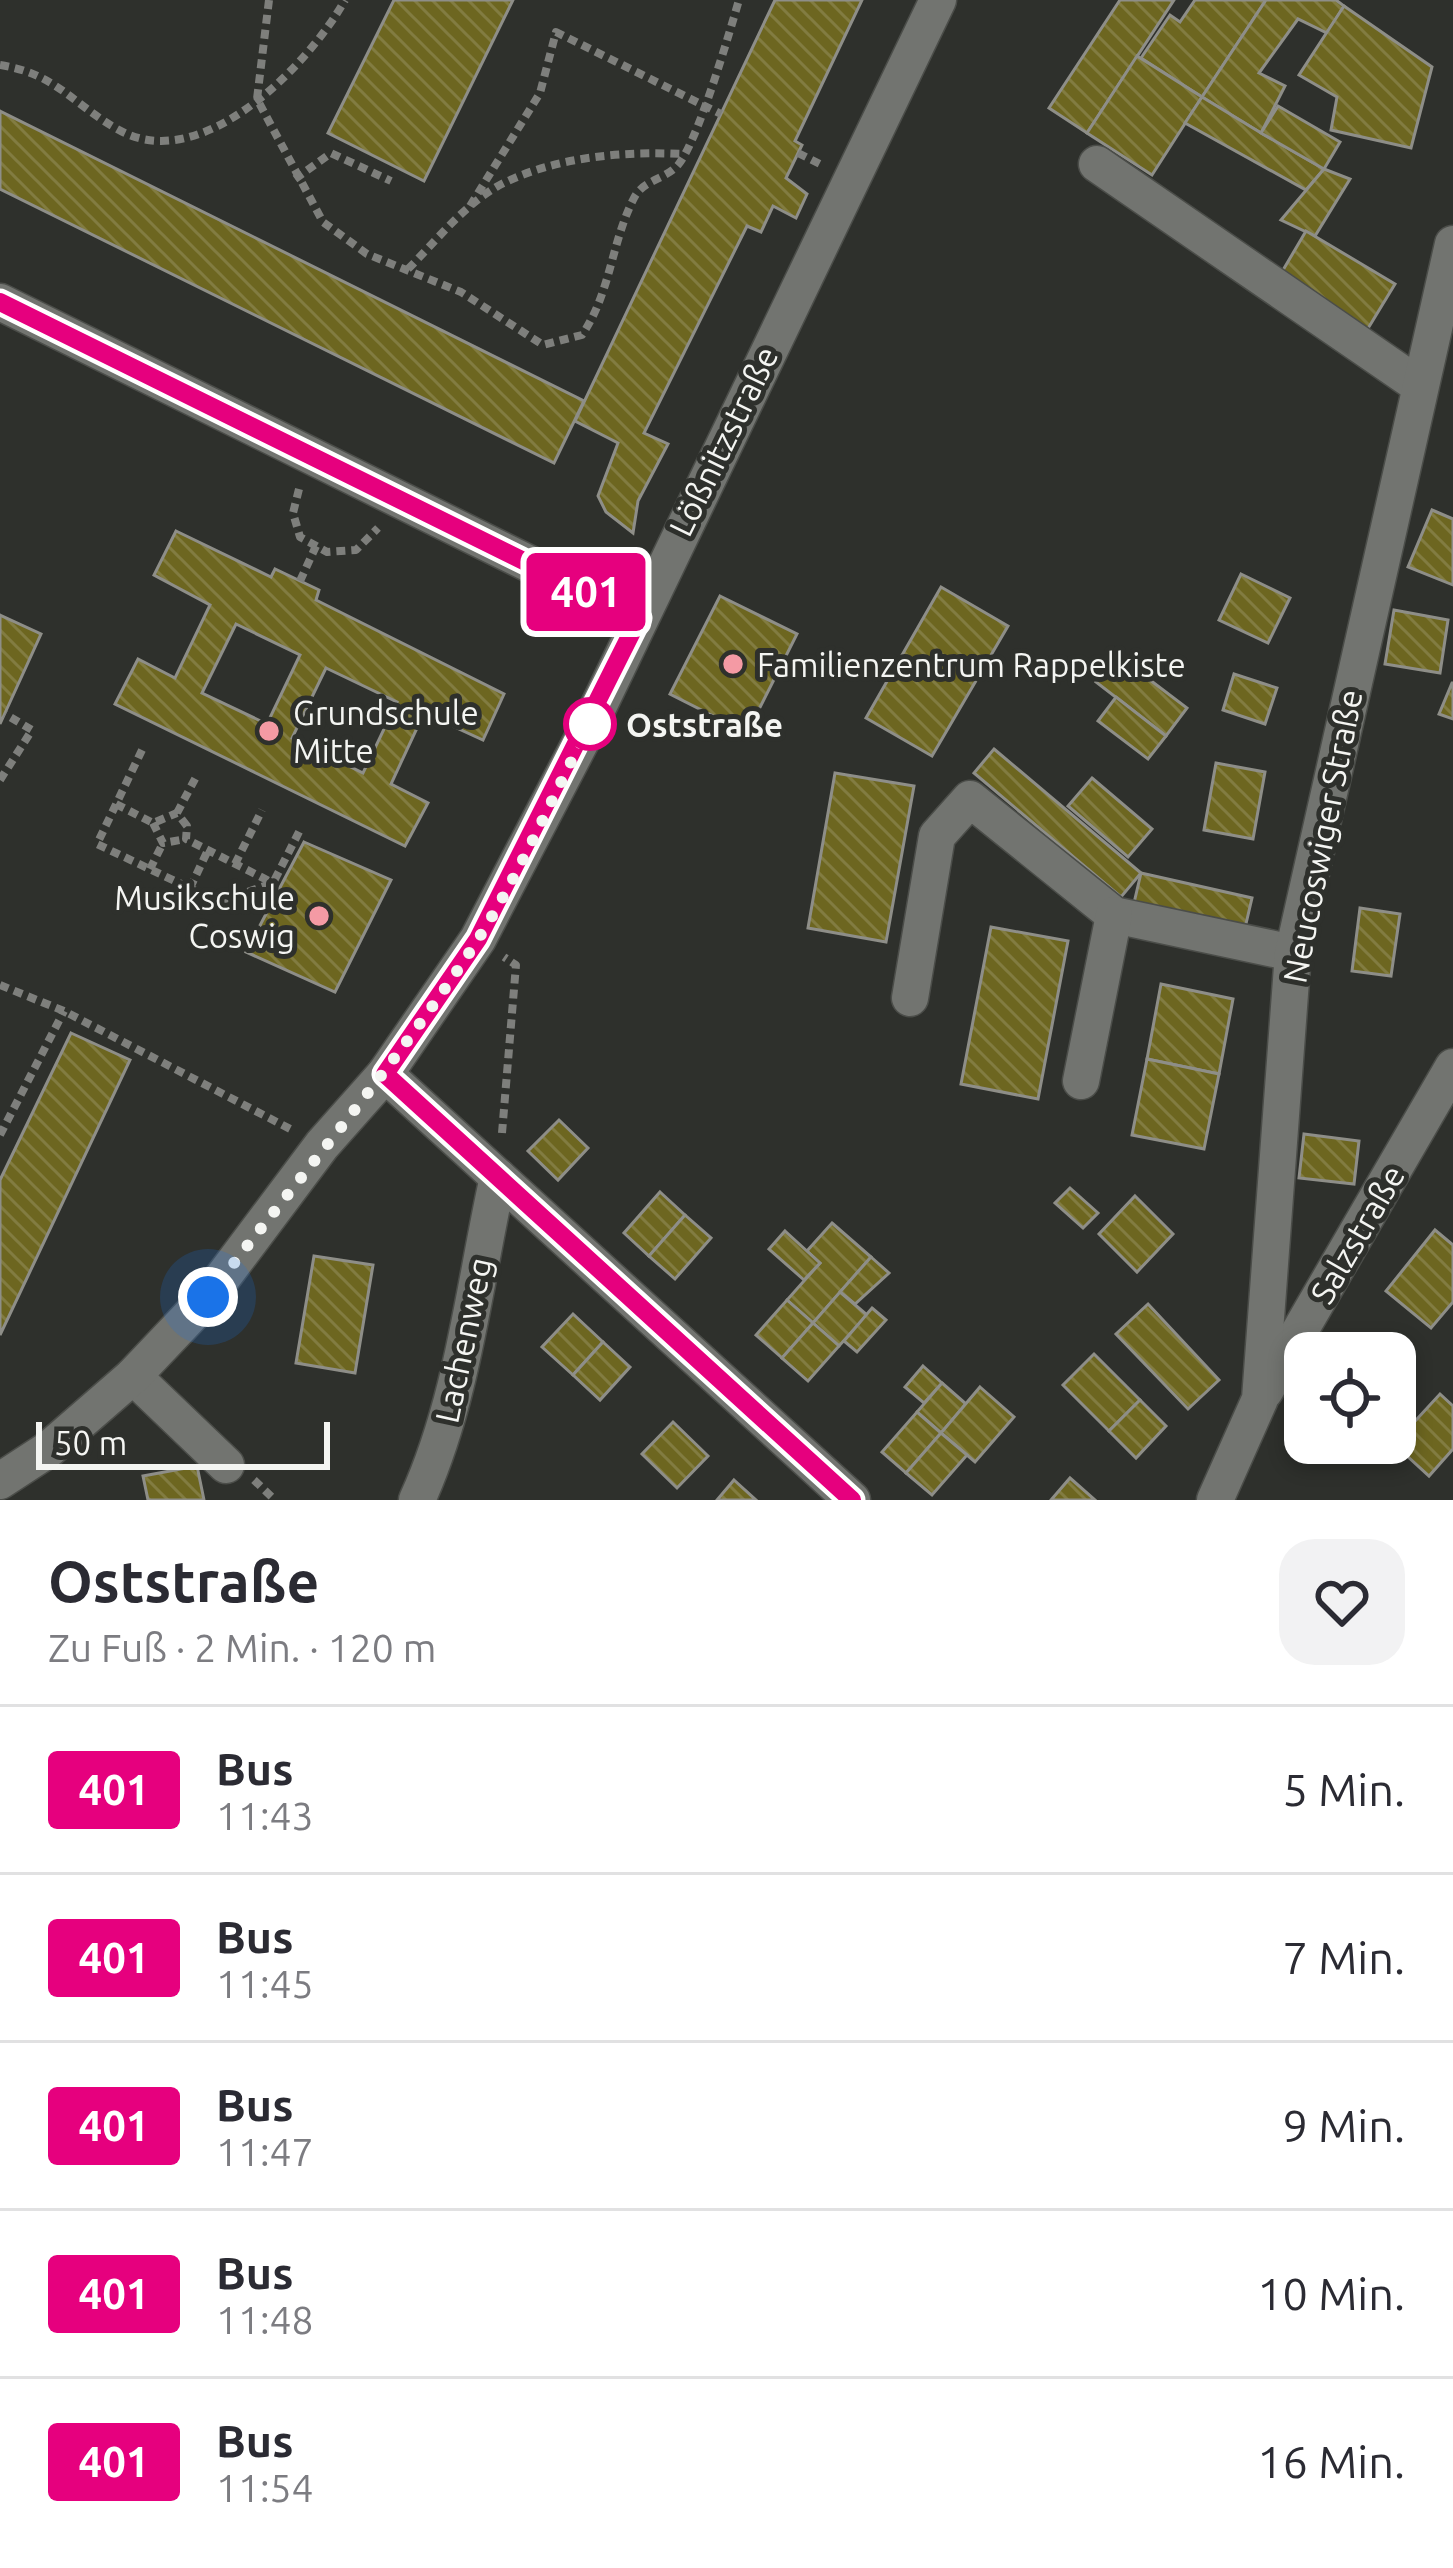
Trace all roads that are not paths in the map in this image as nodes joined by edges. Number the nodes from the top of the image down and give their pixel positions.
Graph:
1 (938, 0) edge
2 (1097, 164) dead end
3 (1453, 244) edge
4 (3, 310) edge
5 (1420, 386) junction
6 (639, 618) junction
7 (1114, 914) junction
8 (1293, 953) junction
9 (910, 998) dead end
10 (1453, 1067) edge
11 (385, 1074) junction
12 (1081, 1081) dead end
13 (498, 1177) junction
14 (133, 1376) junction
15 (1261, 1399) junction
16 (226, 1465) dead end
17 (0, 1481) edge
18 (417, 1500) edge
19 (852, 1500) edge
20 (1215, 1500) edge

1 - 6 street, Lößnitzstraße
2 - 5 street
3 - 5 street, Neucoswiger Straße
4 - 6 street
5 - 8 street, Neucoswiger Straße
6 - 11 street, Lößnitzstraße
7 - 8 street
7 - 9 street
7 - 12 street
8 - 15 street, Neucoswiger Straße
10 - 15 street, Salzstraße
11 - 13 street
11 - 14 street, Lößnitzstraße
13 - 18 street, Lachenweg
13 - 19 street
14 - 16 street
14 - 17 street, Lößnitzstraße
15 - 20 street, Neucoswiger Straße

